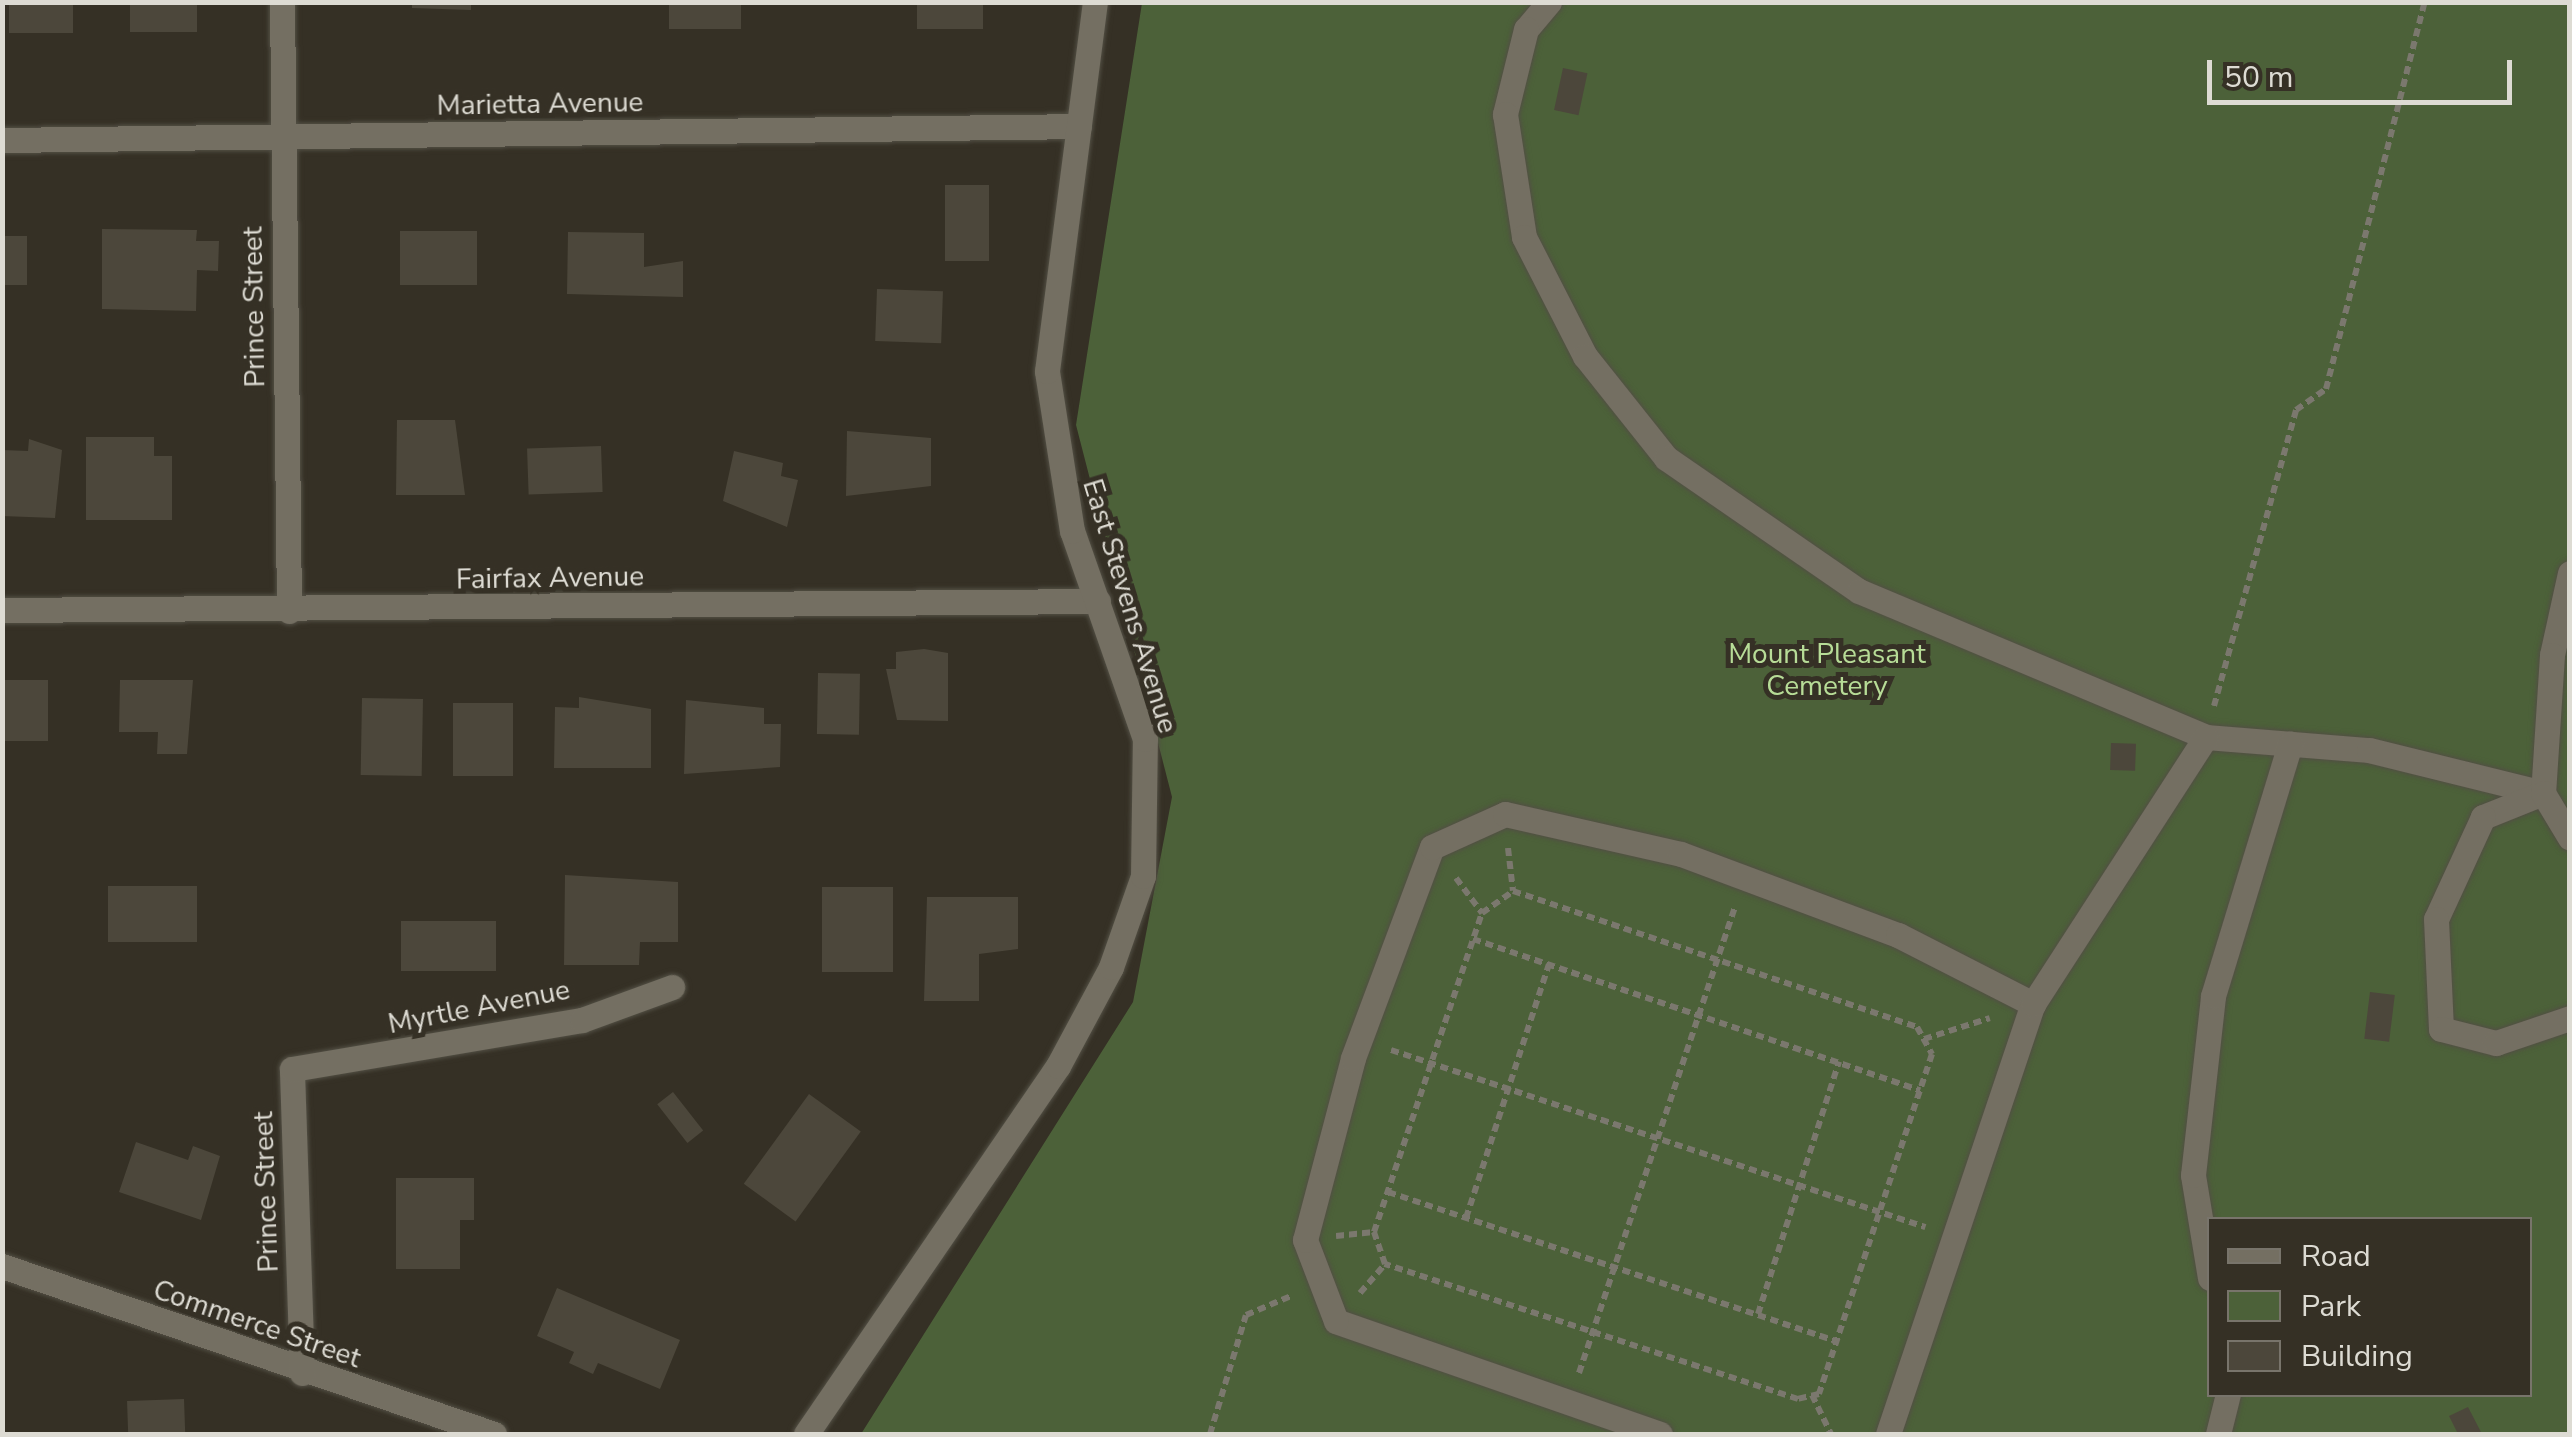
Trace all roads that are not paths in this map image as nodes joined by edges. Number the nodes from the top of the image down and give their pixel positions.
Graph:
1 (282, 2) edge
2 (1095, 2) edge
3 (1549, 2) edge
4 (1079, 126) junction
5 (281, 138) junction
6 (2, 140) edge
7 (2570, 573) edge
8 (1098, 601) junction
9 (2, 610) edge
10 (289, 612) junction
11 (2206, 737) junction
12 (2290, 744) junction
13 (2543, 793) junction
14 (2570, 838) edge
15 (672, 987) dead end
16 (2034, 1004) junction
17 (2570, 1018) edge
18 (292, 1069) joint
19 (2207, 1260) edge
20 (2, 1266) edge
21 (302, 1373) junction
22 (2227, 1397) edge
23 (494, 1434) edge
24 (806, 1434) edge
25 (1660, 1434) edge
26 (1888, 1434) edge
27 (2218, 1434) edge

1 - 5 street, Prince Street
2 - 4 street, East Stevens Avenue
3 - 11 street
4 - 5 street, Marietta Avenue
4 - 8 street, East Stevens Avenue
5 - 6 street, Marietta Avenue
5 - 10 street, Prince Street
7 - 13 street
8 - 10 street, Fairfax Avenue
8 - 24 street, East Stevens Avenue
9 - 10 street, Fairfax Avenue
11 - 12 street
11 - 16 street
12 - 13 street
12 - 19 street
13 - 14 street
13 - 17 street
15 - 18 street, Myrtle Avenue
16 - 25 street
16 - 26 street
18 - 21 street, Prince Street
20 - 21 street, Commerce Street
21 - 23 street, Commerce Street
22 - 27 street

